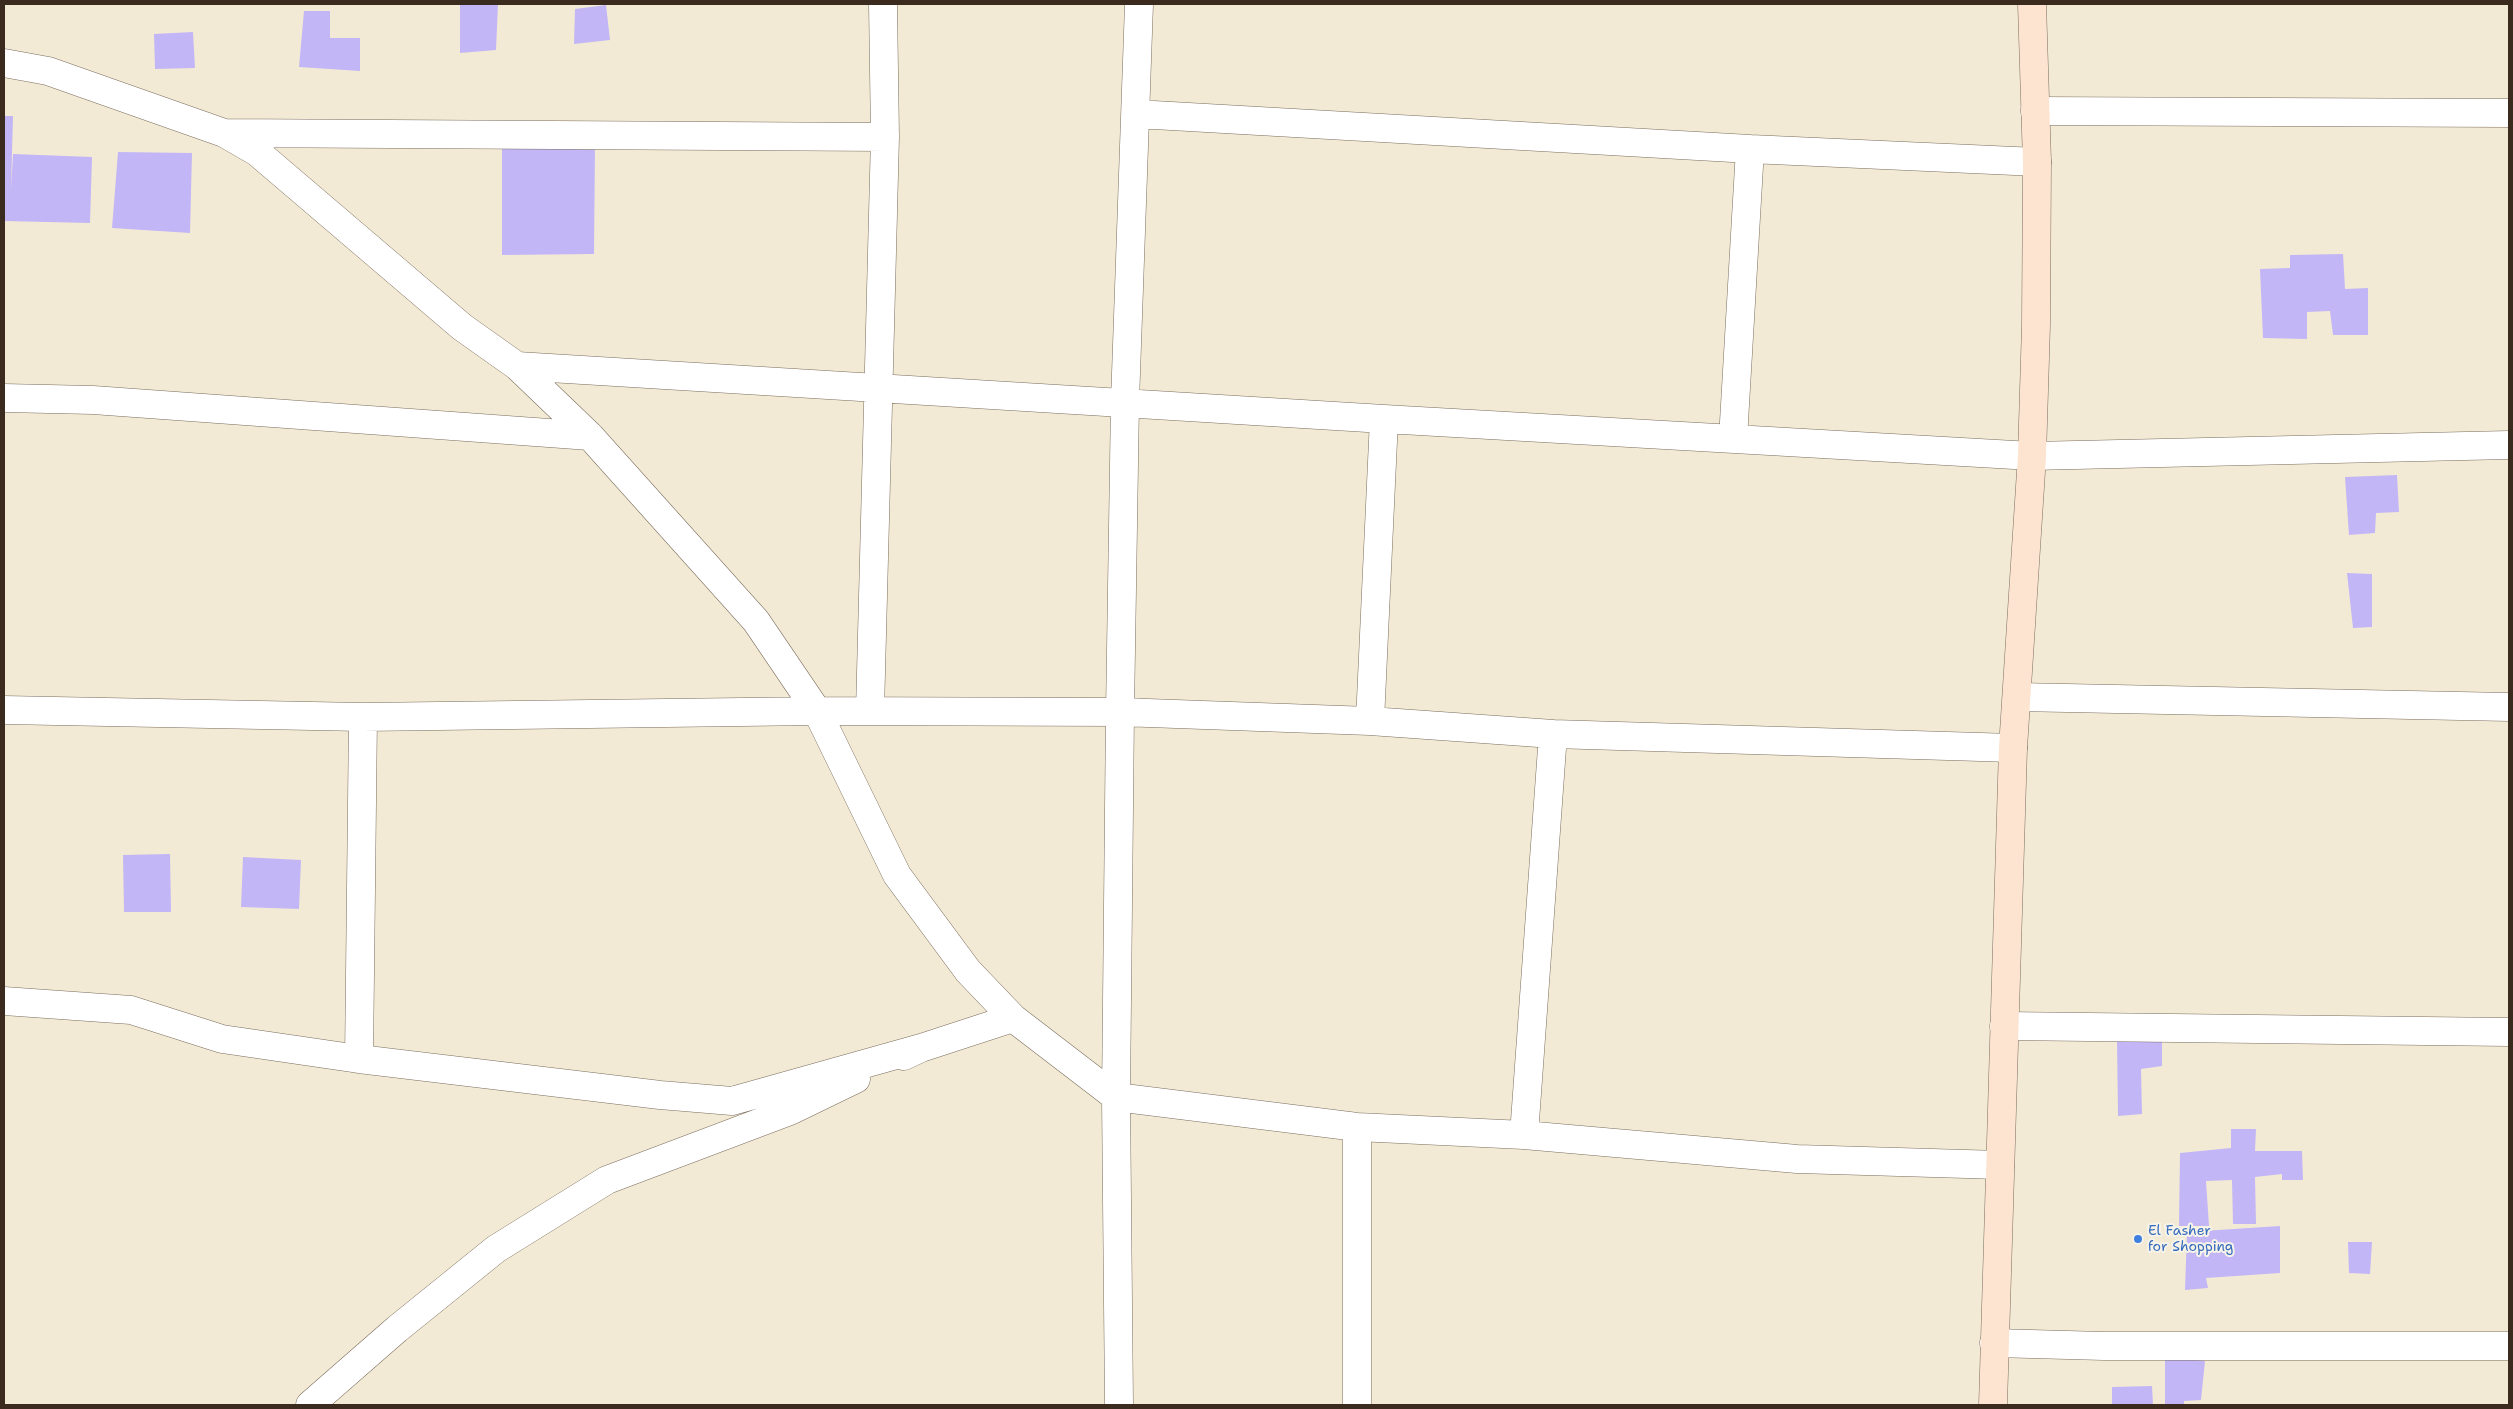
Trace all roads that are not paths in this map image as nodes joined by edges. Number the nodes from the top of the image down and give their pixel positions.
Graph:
1 (883, 4) edge
2 (1139, 4) edge
3 (2032, 4) edge
4 (4, 63) edge
5 (2034, 111) junction
6 (2509, 113) edge
7 (1136, 114) junction
8 (224, 132) junction
9 (884, 136) junction
10 (1750, 149) junction
11 (2037, 162) junction
12 (517, 366) junction
13 (877, 388) junction
14 (4, 398) edge
15 (1125, 402) junction
16 (1384, 419) junction
17 (590, 436) junction
18 (1734, 439) junction
19 (2509, 445) edge
20 (2032, 456) junction
21 (2017, 697) junction
22 (2509, 707) edge
23 (4, 710) edge
24 (817, 710) junction
25 (870, 711) junction
26 (1120, 712) junction
27 (363, 717) junction
28 (1370, 722) junction
29 (1553, 734) junction
30 (2013, 748) junction
31 (4, 1001) edge
32 (1013, 1018) junction
33 (2004, 1026) junction
34 (2509, 1032) edge
35 (921, 1048) junction
36 (359, 1060) junction
37 (1116, 1097) junction
38 (1358, 1127) junction
39 (1524, 1135) junction
40 (2000, 1165) junction
41 (1994, 1343) junction
42 (2509, 1346) edge
43 (310, 1405) edge
44 (1119, 1405) edge
45 (1357, 1405) edge
46 (1993, 1405) edge

1 - 9 street
2 - 7 street
3 - 5 street
4 - 8 street
5 - 6 street
5 - 11 street
7 - 10 street
7 - 15 street
8 - 9 street
8 - 12 street
9 - 13 street
10 - 11 street
10 - 18 street
11 - 20 street
12 - 13 street
12 - 17 street
13 - 15 street
13 - 25 street
14 - 17 street
15 - 16 street
15 - 26 street
16 - 18 street
16 - 28 street
17 - 24 street
18 - 20 street
19 - 20 street
20 - 21 street
21 - 22 street
21 - 30 street
23 - 27 street
24 - 25 street
24 - 27 street
24 - 32 street
25 - 26 street
26 - 28 street
26 - 37 street
27 - 36 street
28 - 29 street
29 - 30 street
29 - 39 street
30 - 33 street
31 - 36 street
32 - 35 street
32 - 37 street
33 - 34 street
33 - 40 street
35 - 36 street
35 - 43 street
37 - 38 street
37 - 44 street
38 - 39 street
38 - 45 street
39 - 40 street
40 - 41 street
41 - 42 street
41 - 46 street

